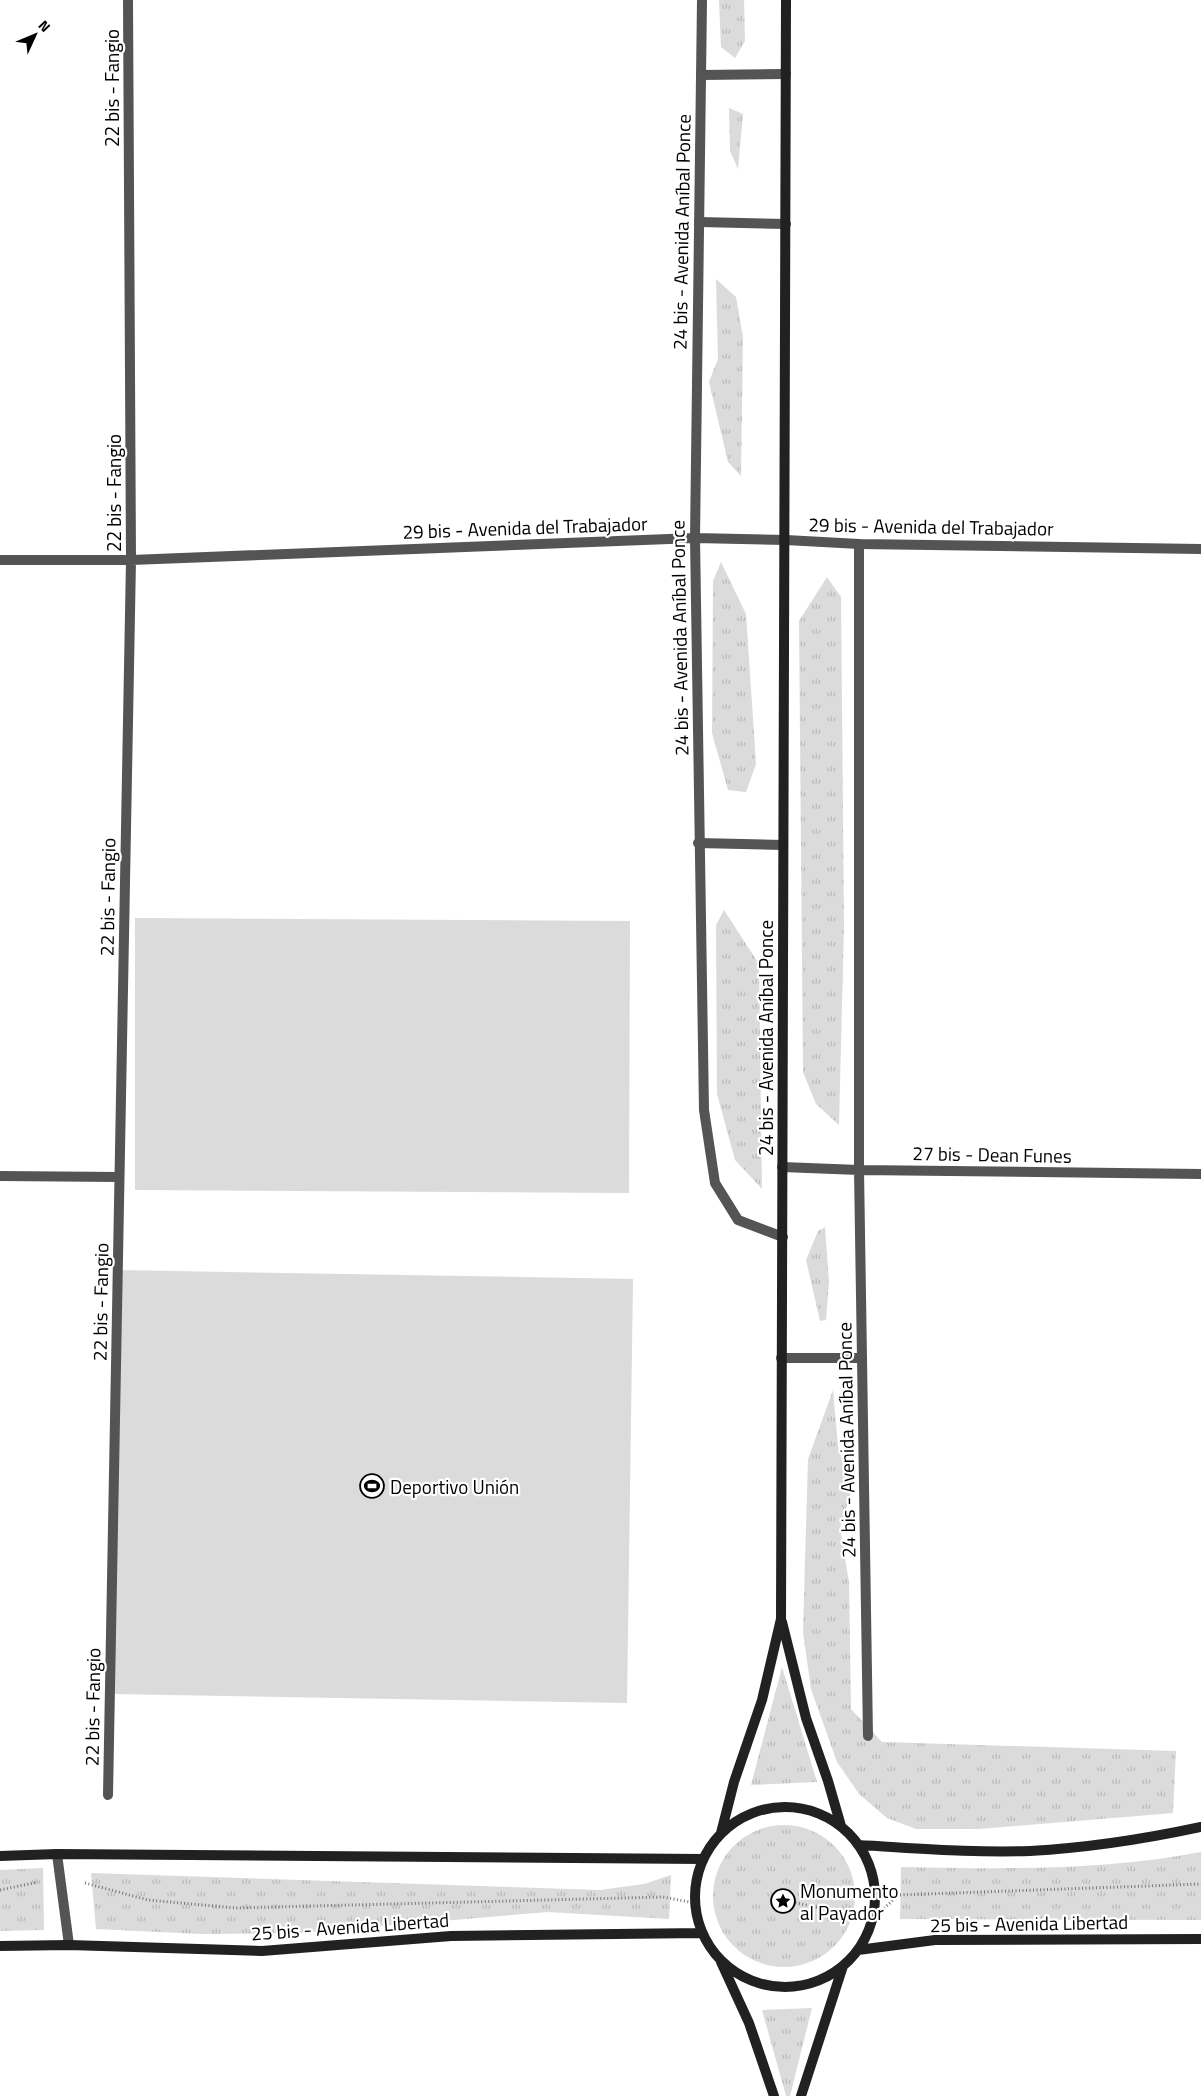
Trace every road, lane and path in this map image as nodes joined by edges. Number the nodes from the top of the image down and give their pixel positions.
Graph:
1 (128, 0) edge
2 (702, 0) edge
3 (786, 0) edge
4 (786, 74) junction
5 (701, 75) junction
6 (699, 222) junction
7 (786, 224) junction
8 (695, 538) junction
9 (786, 540) junction
10 (859, 544) junction
11 (1201, 549) edge
12 (0, 560) edge
13 (131, 560) junction
14 (698, 843) junction
15 (783, 845) junction
16 (782, 1167) junction
17 (859, 1170) junction
18 (1201, 1174) edge
19 (0, 1176) edge
20 (119, 1177) junction
21 (783, 1236) junction
22 (781, 1358) junction
23 (862, 1358) junction
24 (781, 1619) junction
25 (868, 1736) dead end
26 (108, 1795) dead end
27 (841, 1826) junction
28 (1201, 1827) edge
29 (721, 1834) junction
30 (858, 1845) junction
31 (57, 1854) junction
32 (0, 1856) edge
33 (703, 1859) junction
34 (59, 1876) junction
35 (1201, 1884) edge
36 (0, 1890) edge
37 (695, 1902) junction
38 (792, 1902) dead end
39 (872, 1919) junction
40 (702, 1933) junction
41 (1201, 1939) edge
42 (69, 1945) junction
43 (0, 1946) edge
44 (858, 1950) junction
45 (719, 1959) junction
46 (843, 1966) junction
47 (774, 2096) edge
48 (801, 2096) edge

1 - 13 street, 22 bis - Fangio
2 - 5 street, 24 bis - Avenida Aníbal Ponce
3 - 4 main road, 24 bis - Avenida Aníbal Ponce
4 - 5 street
4 - 7 main road, 24 bis - Avenida Aníbal Ponce
5 - 6 street, 24 bis - Avenida Aníbal Ponce
6 - 7 street
6 - 8 street, 24 bis - Avenida Aníbal Ponce
7 - 9 main road, 24 bis - Avenida Aníbal Ponce
8 - 9 street, 29 bis - Avenida del Trabajador
8 - 13 street, 29 bis - Avenida del Trabajador
8 - 14 street, 24 bis - Avenida Aníbal Ponce
9 - 10 street, 29 bis - Avenida del Trabajador
9 - 15 main road, 24 bis - Avenida Aníbal Ponce
10 - 11 street, 29 bis - Avenida del Trabajador
10 - 17 street, 24 bis - Avenida Aníbal Ponce
12 - 13 street, 29 bis - Avenida del Trabajador
13 - 20 street, 22 bis - Fangio
14 - 15 street
14 - 21 street, 24 bis - Avenida Aníbal Ponce
15 - 16 main road, 24 bis - Avenida Aníbal Ponce
16 - 17 street, 27 bis - Dean Funes
16 - 21 main road, 24 bis - Avenida Aníbal Ponce
17 - 18 street, 27 bis - Dean Funes
17 - 23 street, 24 bis - Avenida Aníbal Ponce
19 - 20 street
20 - 26 street, 22 bis - Fangio
21 - 22 main road, 24 bis - Avenida Aníbal Ponce
22 - 23 street
22 - 24 main road, 24 bis - Avenida Aníbal Ponce
23 - 25 street, 24 bis - Avenida Aníbal Ponce
24 - 27 main road, 24 bis - Avenida Aníbal Ponce
24 - 29 main road, 24 bis - Avenida Aníbal Ponce
27 - 29 main road
27 - 30 main road
28 - 30 main road
29 - 33 main road
30 - 39 main road
31 - 32 main road
31 - 33 main road
31 - 34 street
33 - 37 main road
34 - 36 path
34 - 37 path
34 - 42 street
35 - 39 path
37 - 40 main road
38 - 39 path
39 - 44 main road
40 - 42 main road, 25 bis - Avenida Libertad
40 - 45 main road
41 - 44 main road, 25 bis - Avenida Libertad
42 - 43 main road, 25 bis - Avenida Libertad
44 - 46 main road
45 - 46 main road
45 - 47 main road
46 - 48 main road

